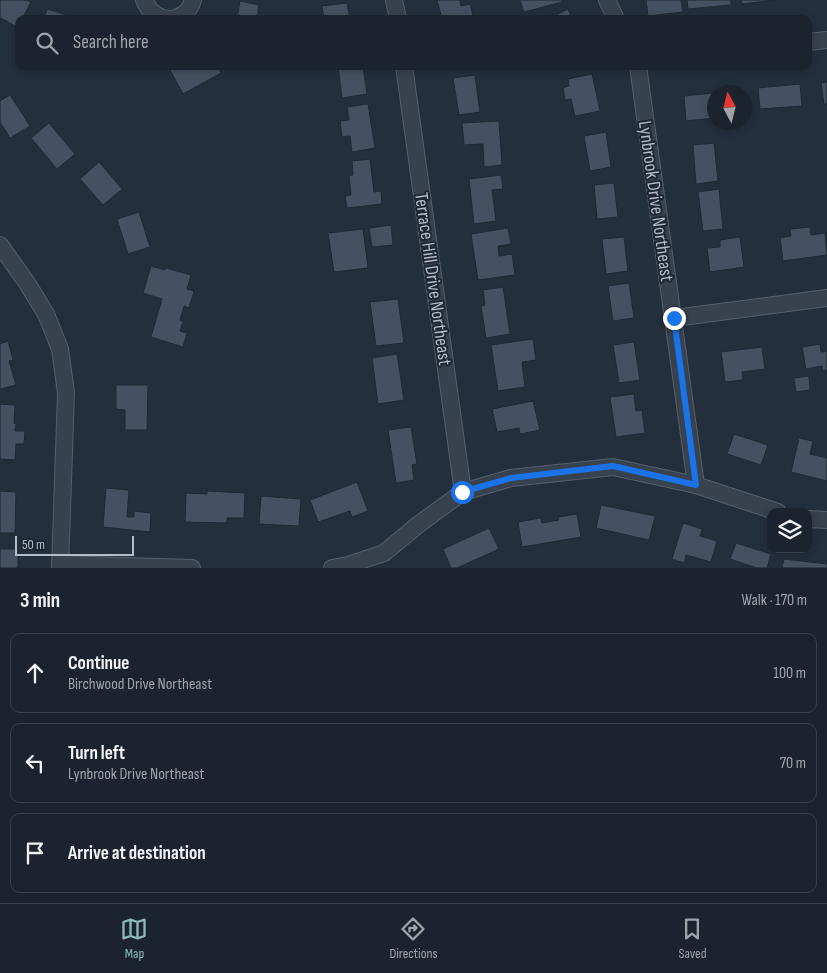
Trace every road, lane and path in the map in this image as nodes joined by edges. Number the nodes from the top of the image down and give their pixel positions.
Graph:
1 (144, 0) edge
2 (193, 0) edge
3 (394, 0) edge
4 (607, 0) edge
5 (155, 15) edge
6 (182, 15) edge
7 (397, 15) edge
8 (614, 15) edge
9 (827, 40) edge
10 (812, 42) edge
11 (405, 70) edge
12 (639, 70) edge
13 (0, 245) edge
14 (827, 298) edge
15 (674, 318) junction
16 (696, 485) junction
17 (462, 492) junction
18 (767, 508) edge
19 (812, 519) edge
20 (827, 520) edge
21 (60, 566) edge
22 (192, 568) edge
23 (332, 568) edge

1 - 5 street
2 - 6 street
3 - 7 street
4 - 8 street
9 - 10 street
11 - 17 street, Terrace Hill Drive Northeast
12 - 15 street, Lynbrook Drive Northeast
13 - 21 street
14 - 15 street
15 - 16 street, Lynbrook Drive Northeast
16 - 17 street
16 - 18 street
17 - 23 street
19 - 20 street
21 - 22 street

